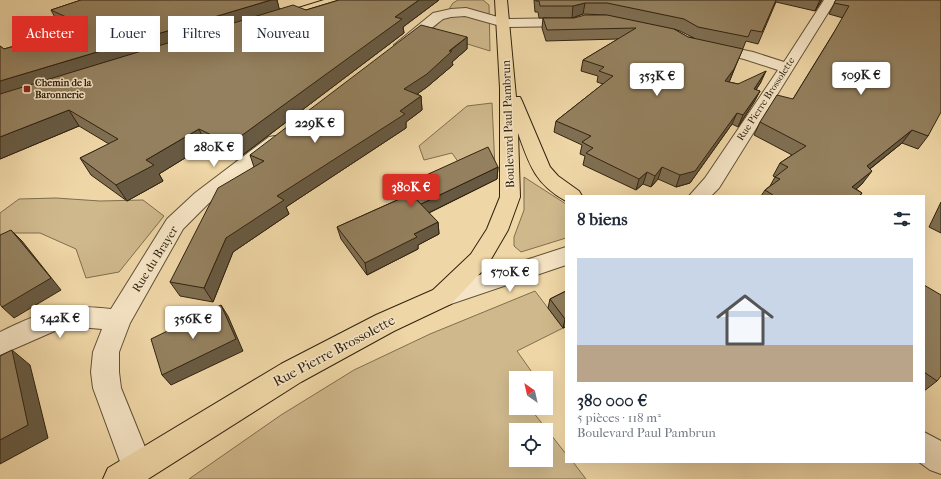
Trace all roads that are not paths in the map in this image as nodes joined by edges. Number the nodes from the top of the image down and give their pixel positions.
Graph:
1 (502, 0) edge
2 (830, 0) edge
3 (329, 1) edge
4 (287, 16) edge
5 (583, 20) edge
6 (504, 23) junction
7 (697, 44) edge
8 (388, 54) edge
9 (787, 68) junction
10 (508, 88) junction
11 (289, 130) edge
12 (571, 195) edge
13 (700, 195) edge
14 (565, 256) edge
15 (442, 297) junction
16 (118, 320) junction
17 (0, 344) edge
18 (925, 448) edge
19 (941, 459) edge
20 (128, 473) edge

1 - 6 main road, Boulevard Paul Pambrun
2 - 9 street, Rue Pierre Brossolette
3 - 4 main road
5 - 6 street
6 - 8 street
6 - 10 main road, Boulevard Paul Pambrun
7 - 9 street
9 - 13 street, Rue Pierre Brossolette
10 - 12 main road
10 - 15 main road, Boulevard Paul Pambrun
11 - 16 street, Rue du Brayer
14 - 15 street, Rue Pierre Brossolette
15 - 20 main road, Rue Pierre Brossolette
16 - 17 street
16 - 20 street, Rue du Brayer
18 - 19 street

